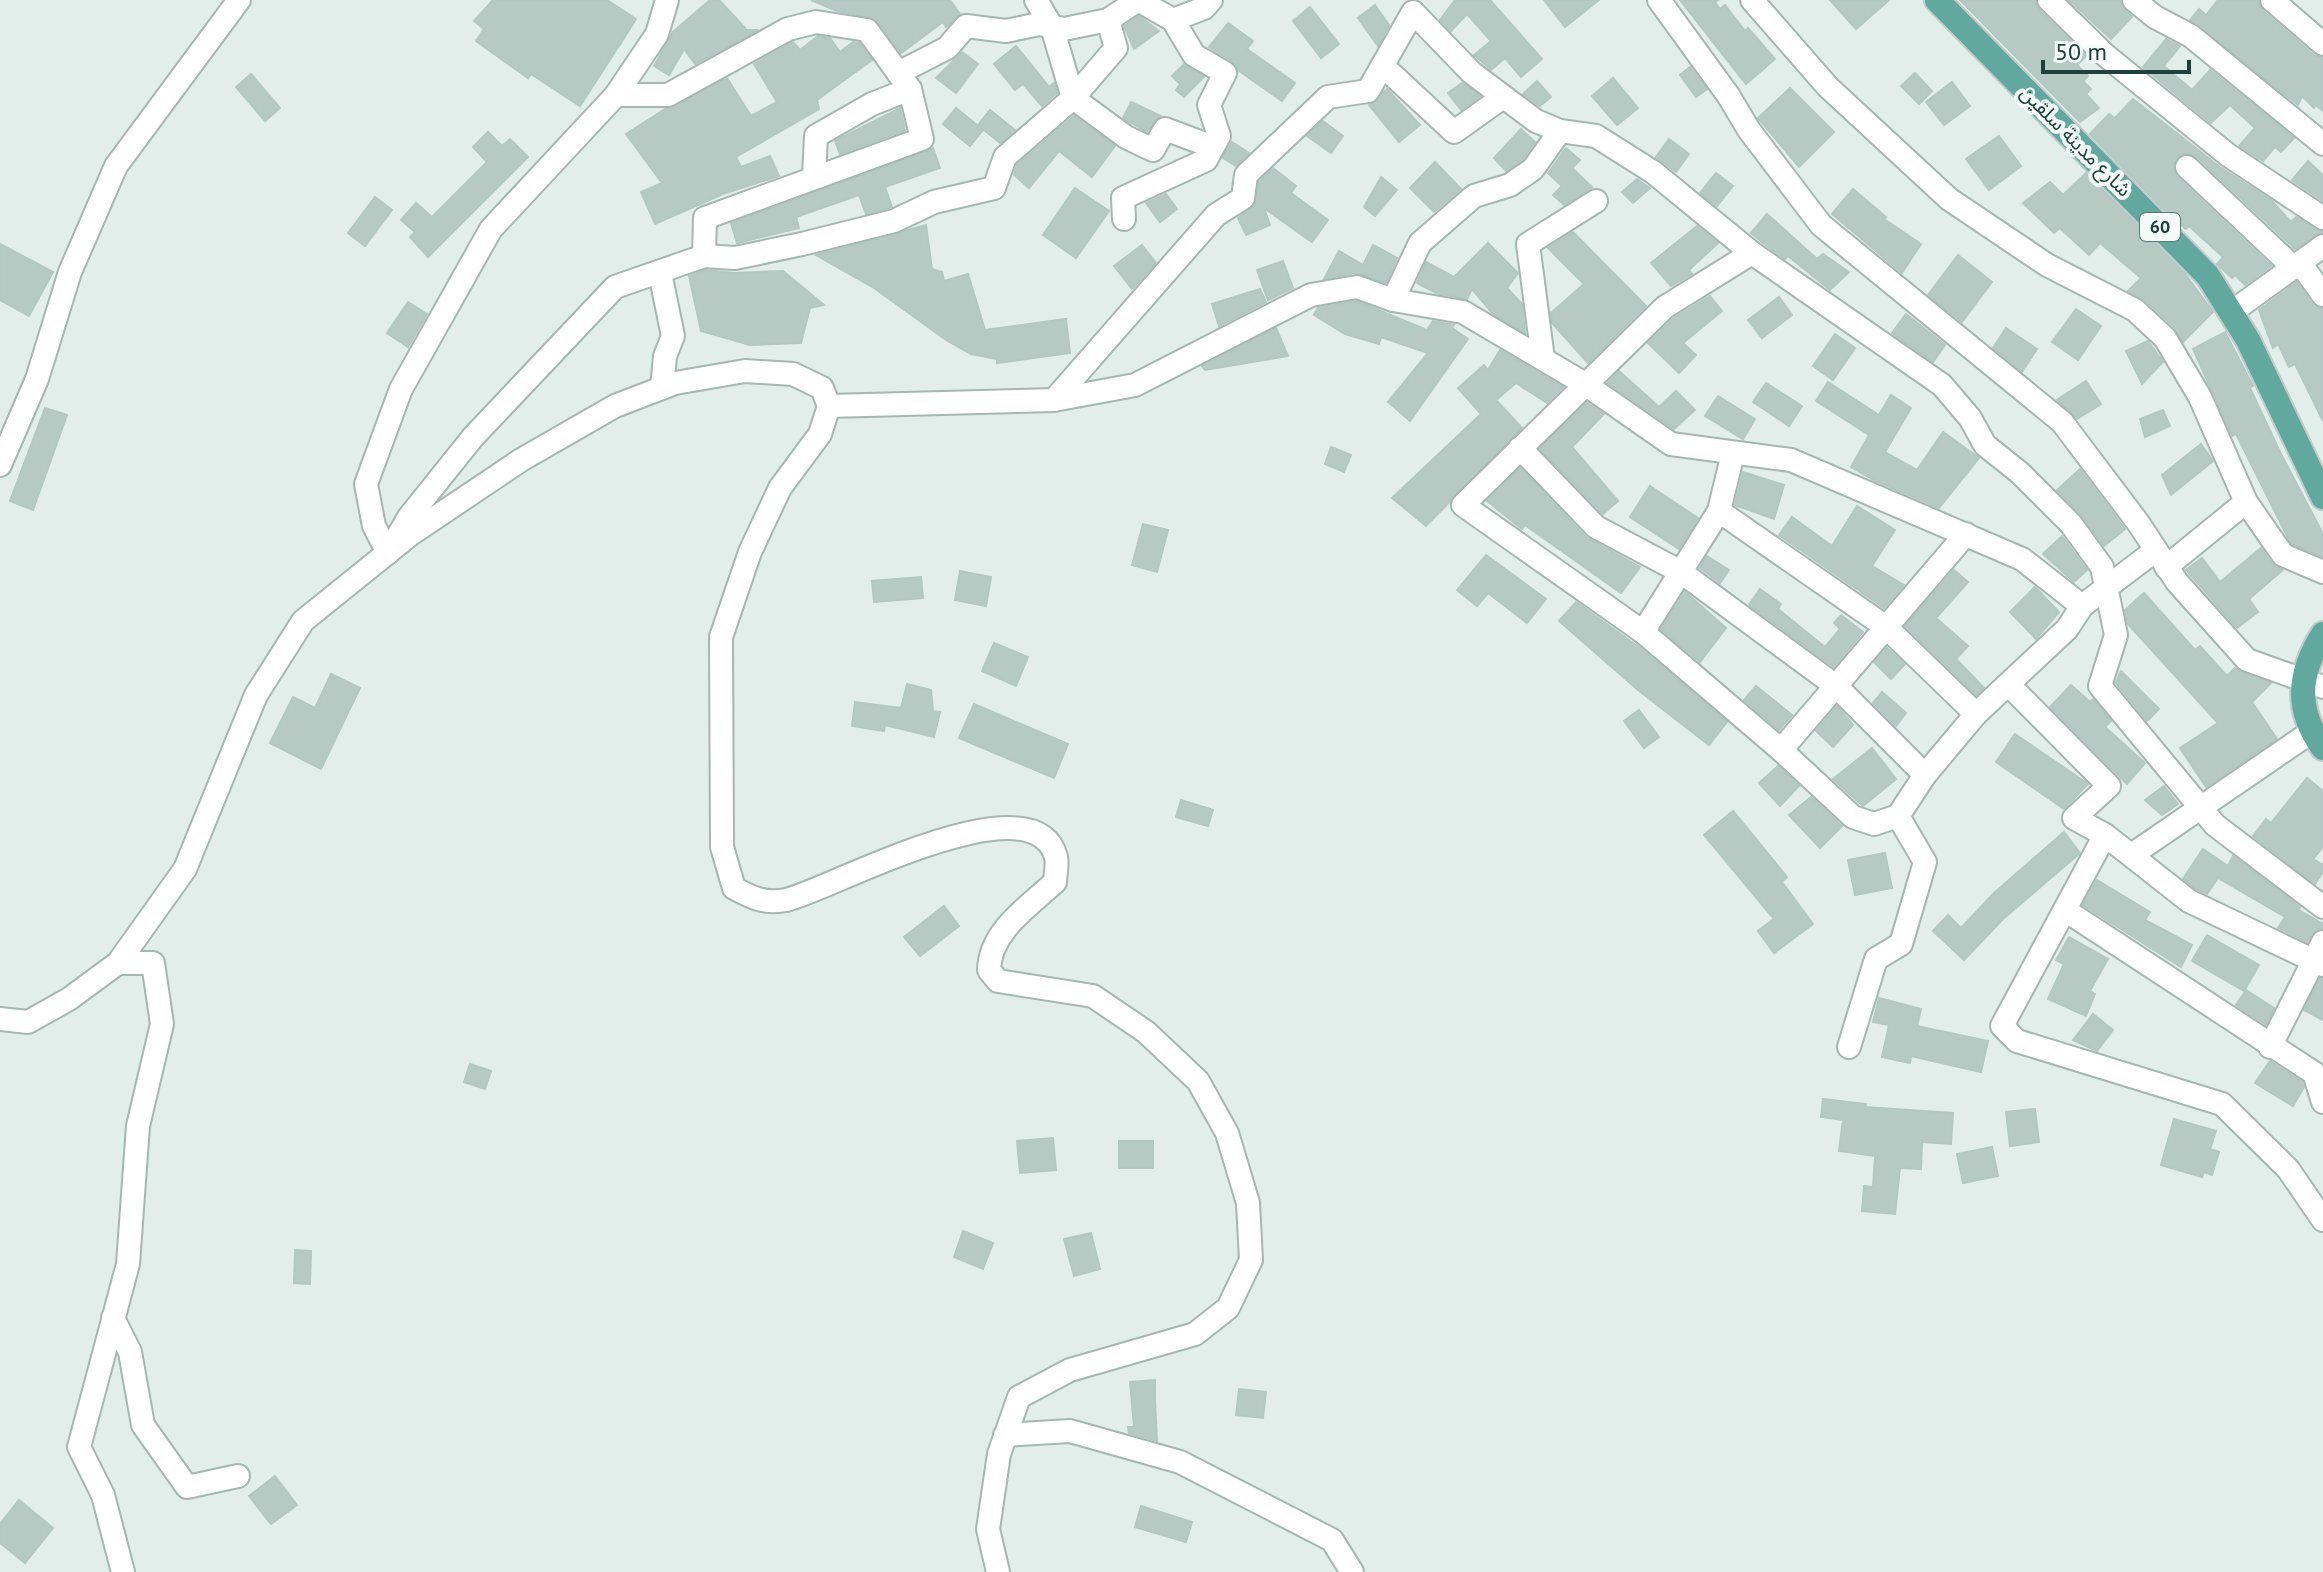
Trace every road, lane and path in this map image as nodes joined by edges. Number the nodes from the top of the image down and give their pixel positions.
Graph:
1 (239, 0) edge
2 (667, 0) edge
3 (1036, 0) edge
4 (1138, 0) edge
5 (1211, 0) edge
6 (1659, 0) edge
7 (1752, 0) edge
8 (1937, 0) edge
9 (2049, 0) edge
10 (2134, 0) edge
11 (2272, 0) edge
12 (1108, 20) junction
13 (1173, 20) junction
14 (1052, 27) junction
15 (2323, 44) edge
16 (1384, 67) junction
17 (904, 81) junction
18 (616, 95) junction
19 (1503, 97) junction
20 (1073, 98) junction
21 (1560, 131) junction
22 (2323, 144) edge
23 (1213, 147) junction
24 (2187, 167) dead end
25 (814, 177) junction
26 (1596, 201) dead end
27 (2323, 218) edge
28 (1124, 219) dead end
29 (2323, 246) edge
30 (1752, 253) junction
31 (704, 256) junction
32 (2294, 268) junction
33 (660, 273) junction
34 (2323, 295) edge
35 (1393, 300) junction
36 (2233, 311) junction
37 (1543, 359) junction
38 (1585, 384) junction
39 (662, 388) junction
40 (1054, 400) junction
41 (829, 406) junction
42 (1520, 448) junction
43 (1733, 453) junction
44 (0, 465) edge
45 (2323, 497) edge
46 (2246, 502) junction
47 (1719, 511) junction
48 (1966, 534) junction
49 (388, 553) junction
50 (2161, 558) junction
51 (1681, 572) junction
52 (2323, 572) edge
53 (2104, 589) junction
54 (2082, 606) junction
55 (1886, 627) junction
56 (1643, 632) junction
57 (2323, 634) edge
58 (2313, 682) edge
59 (2009, 685) junction
60 (1836, 686) junction
61 (1976, 714) junction
62 (2317, 740) edge
63 (1781, 750) junction
64 (1925, 775) junction
65 (2198, 807) junction
66 (1898, 816) junction
67 (2105, 835) junction
68 (2133, 854) junction
69 (2323, 907) edge
70 (2065, 910) junction
71 (2319, 956) edge
72 (118, 963) junction
73 (0, 1019) edge
74 (1849, 1047) dead end
75 (2270, 1047) junction
76 (2323, 1102) edge
77 (2323, 1220) edge
78 (113, 1318) junction
79 (1005, 1435) junction
80 (238, 1476) dead end
81 (123, 1572) edge
82 (998, 1572) edge
83 (1352, 1572) edge

1 - 44 street
2 - 18 street
3 - 14 street
4 - 12 street
4 - 13 street
5 - 13 street
6 - 50 street
7 - 46 street
8 - 36 main road, شارع مدينة سلقين / 60
9 - 27 street
10 - 22 street
11 - 15 street
12 - 14 street
12 - 20 street
13 - 23 street
14 - 17 street
14 - 20 street
16 - 19 street
16 - 19 street
16 - 40 street
17 - 18 street
17 - 25 street
17 - 25 street
18 - 49 street
19 - 21 street
20 - 23 street
20 - 31 street
21 - 30 street
21 - 35 street
23 - 28 street
24 - 32 street
25 - 31 street
26 - 37 street
29 - 32 street
30 - 38 street
30 - 53 street
31 - 33 street
32 - 34 street
32 - 36 street
33 - 39 street
33 - 49 street
35 - 37 street
35 - 40 street
36 - 45 main road, شارع مدينة سلقين / 60
37 - 38 street
38 - 42 street
38 - 43 street
39 - 41 street
39 - 49 street
40 - 41 street
41 - 79 street
42 - 51 street
42 - 56 street
43 - 47 street
43 - 48 street
46 - 50 street
46 - 52 street
47 - 51 street
47 - 55 street
48 - 54 street
48 - 55 street
49 - 72 street
50 - 53 street
50 - 58 street
51 - 56 street
51 - 60 street
53 - 54 street
53 - 65 street
54 - 59 street
55 - 60 street
55 - 61 street
56 - 63 street
57 - 58 main road
58 - 62 main road
59 - 61 street
59 - 67 street
60 - 63 street
60 - 64 street
61 - 64 street
62 - 65 street
63 - 66 street
64 - 66 street
65 - 68 street
65 - 69 street
66 - 74 street
67 - 68 street
67 - 70 street
68 - 71 street
70 - 75 street
70 - 77 street
71 - 75 street
72 - 73 street
72 - 78 street
75 - 76 street
78 - 80 street
78 - 81 street
79 - 82 street
79 - 83 street

